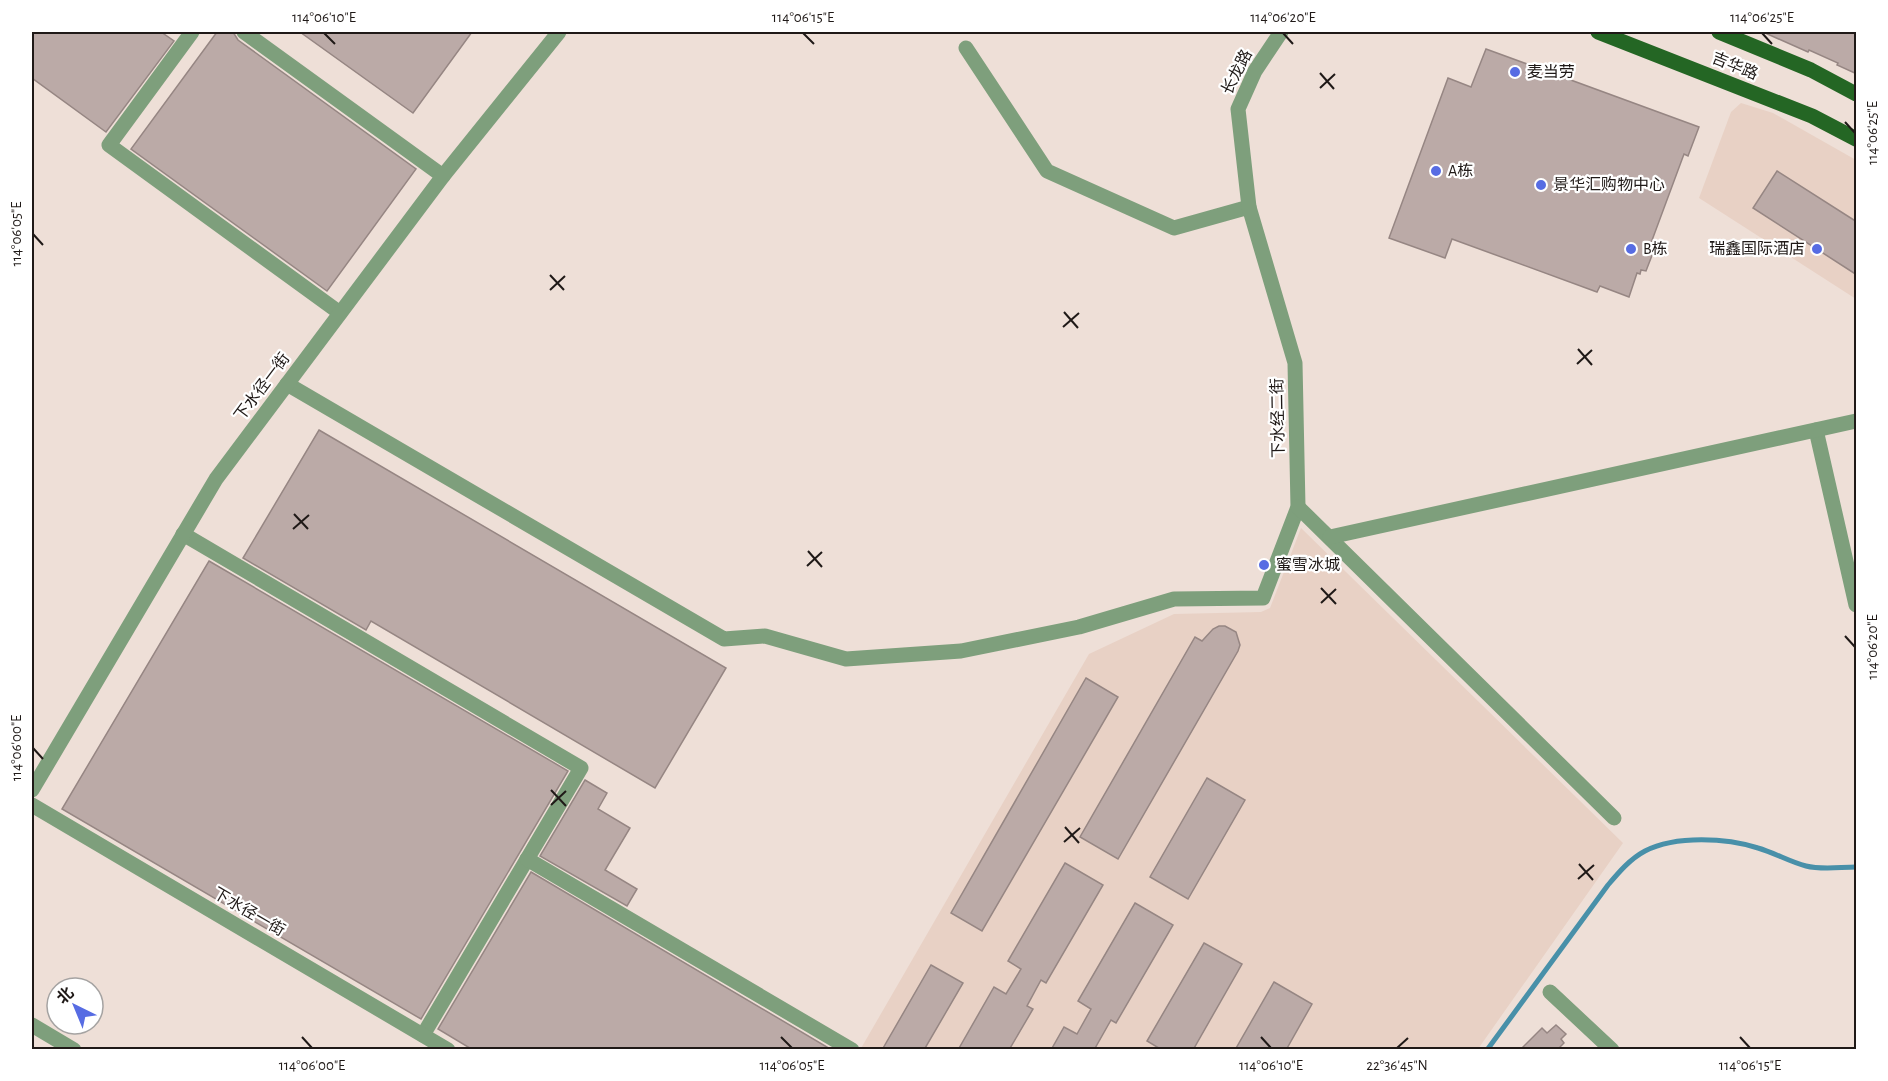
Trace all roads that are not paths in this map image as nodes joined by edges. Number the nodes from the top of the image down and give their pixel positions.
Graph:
1 (192, 32) edge
2 (244, 32) edge
3 (559, 32) edge
4 (1281, 32) edge
5 (1598, 32) edge
6 (1719, 32) edge
7 (966, 48) dead end
8 (1857, 94) edge
9 (1857, 139) edge
10 (1245, 169) joint
11 (443, 176) junction
12 (1249, 207) junction
13 (340, 313) junction
14 (287, 384) junction
15 (1857, 421) edge
16 (1816, 430) junction
17 (1298, 507) junction
18 (183, 534) junction
19 (1330, 537) junction
20 (1857, 605) edge
21 (32, 790) edge
22 (32, 805) edge
23 (1614, 818) dead end
24 (527, 859) junction
25 (1550, 992) dead end
26 (32, 1025) edge
27 (423, 1035) junction
28 (74, 1050) edge
29 (448, 1050) edge
30 (852, 1050) edge
31 (1612, 1050) edge

1 - 13 street
2 - 11 street
3 - 11 street, 下水径一街
4 - 10 street, 长龙路
5 - 9 main road, 吉华路
6 - 8 main road, 吉华路
7 - 12 street
10 - 12 street, 下水经二街
11 - 13 street, 下水径一街
12 - 17 street, 下水经二街
13 - 14 street, 下水径一街
14 - 17 street, 下水经二街
14 - 18 street, 下水径一街
15 - 16 street
16 - 19 street
16 - 20 street
17 - 19 street
18 - 21 street, 下水径一街
18 - 24 street
19 - 23 street
22 - 27 street, 下水径一街
24 - 27 street
24 - 30 street
25 - 31 street
26 - 28 street
27 - 29 street, 下水径一街

